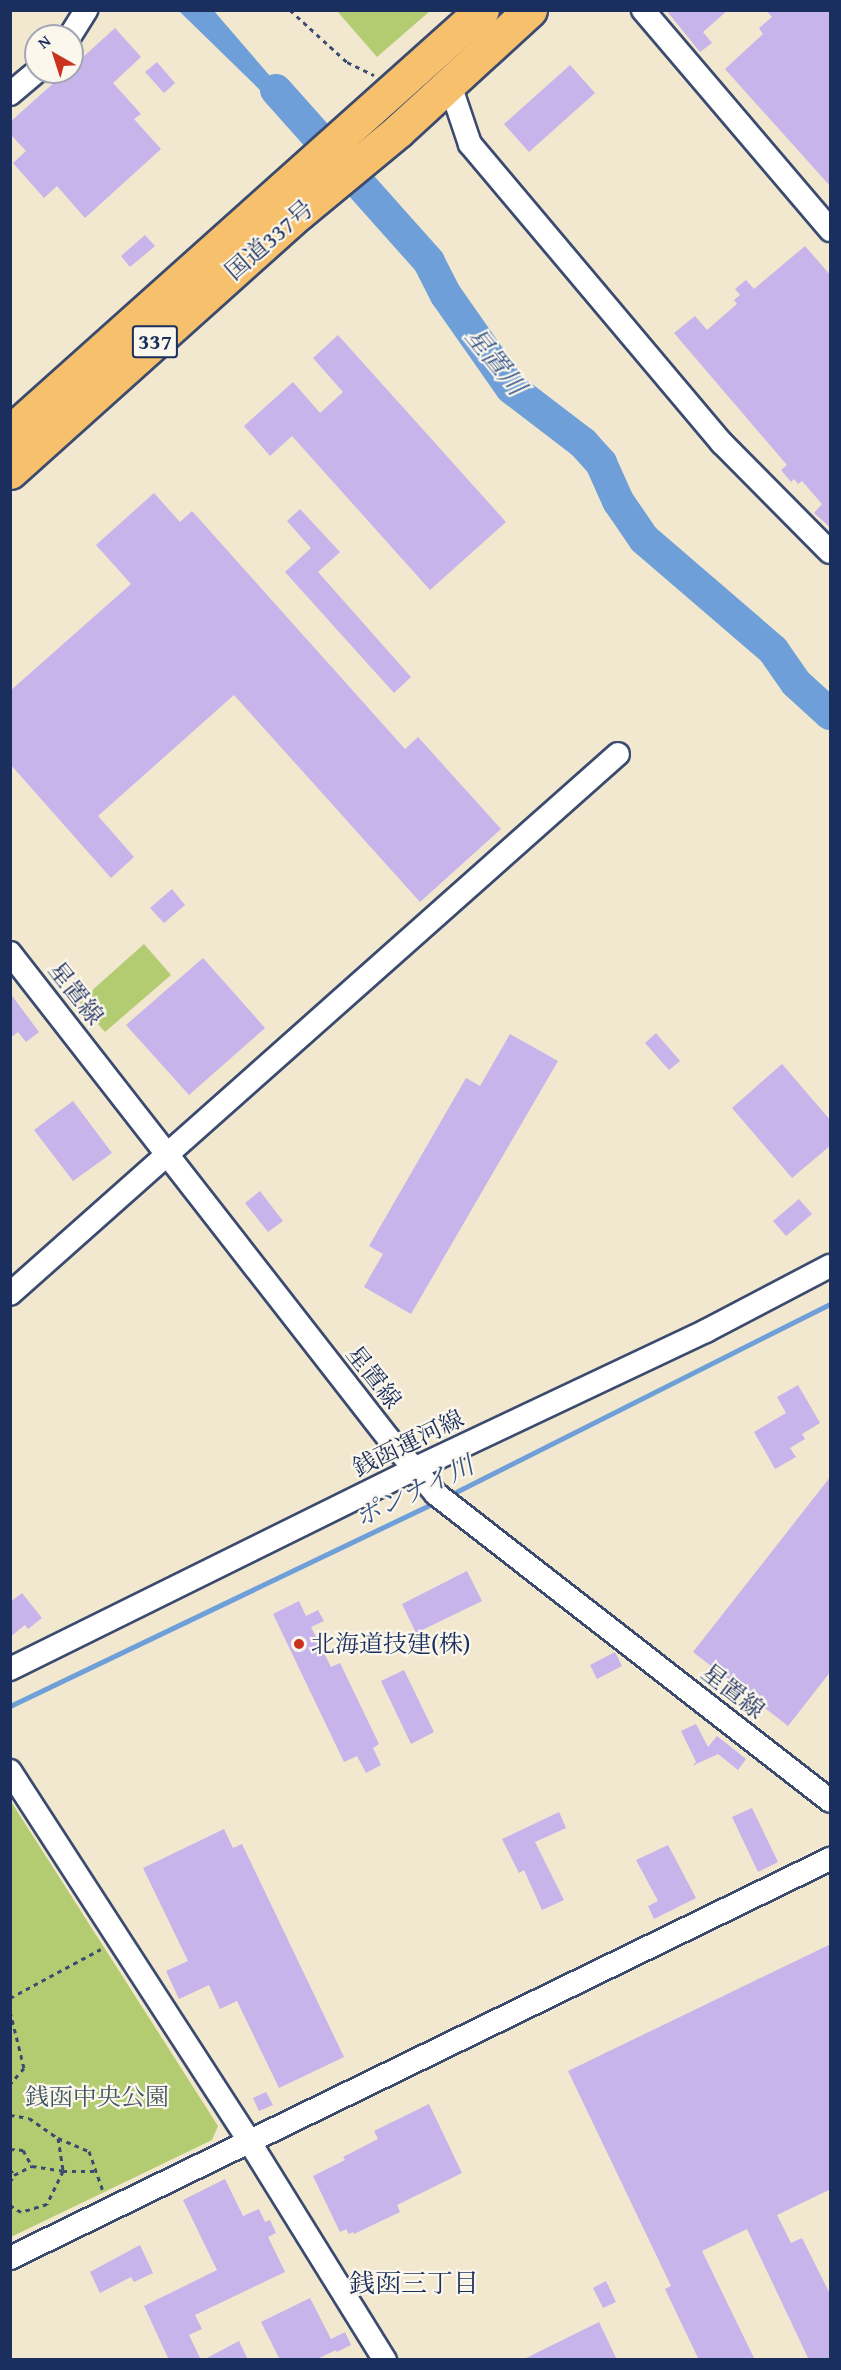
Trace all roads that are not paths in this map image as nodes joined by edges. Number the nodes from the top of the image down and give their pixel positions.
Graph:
1 (86, 10) edge
2 (482, 10) edge
3 (530, 10) edge
4 (643, 10) edge
5 (77, 24) edge
6 (24, 82) edge
7 (450, 85) junction
8 (10, 94) edge
9 (289, 202) junction
10 (831, 231) edge
11 (10, 432) edge
12 (10, 472) edge
13 (831, 552) edge
14 (618, 753) dead end
15 (10, 953) edge
16 (167, 1155) junction
17 (831, 1266) edge
18 (10, 1294) edge
19 (416, 1468) junction
20 (10, 1669) edge
21 (10, 1771) edge
22 (831, 1801) edge
23 (831, 1859) edge
24 (249, 2141) junction
25 (10, 2258) edge
26 (385, 2360) edge

1 - 5 street
2 - 9 highway, 国道337号 / 337
3 - 7 highway, 国道337号 / 337
4 - 10 street
6 - 8 street
7 - 9 highway, 国道337号 / 337
7 - 13 street
9 - 11 highway, 国道337号 / 337
9 - 12 highway, 国道337号 / 337
14 - 16 street
15 - 16 street, 星置線
16 - 18 street
16 - 19 street, 星置線
17 - 19 street, 銭函運河線
19 - 20 street, 銭函運河線
19 - 22 street, 星置線
21 - 24 street
23 - 24 street
24 - 25 street
24 - 26 street

